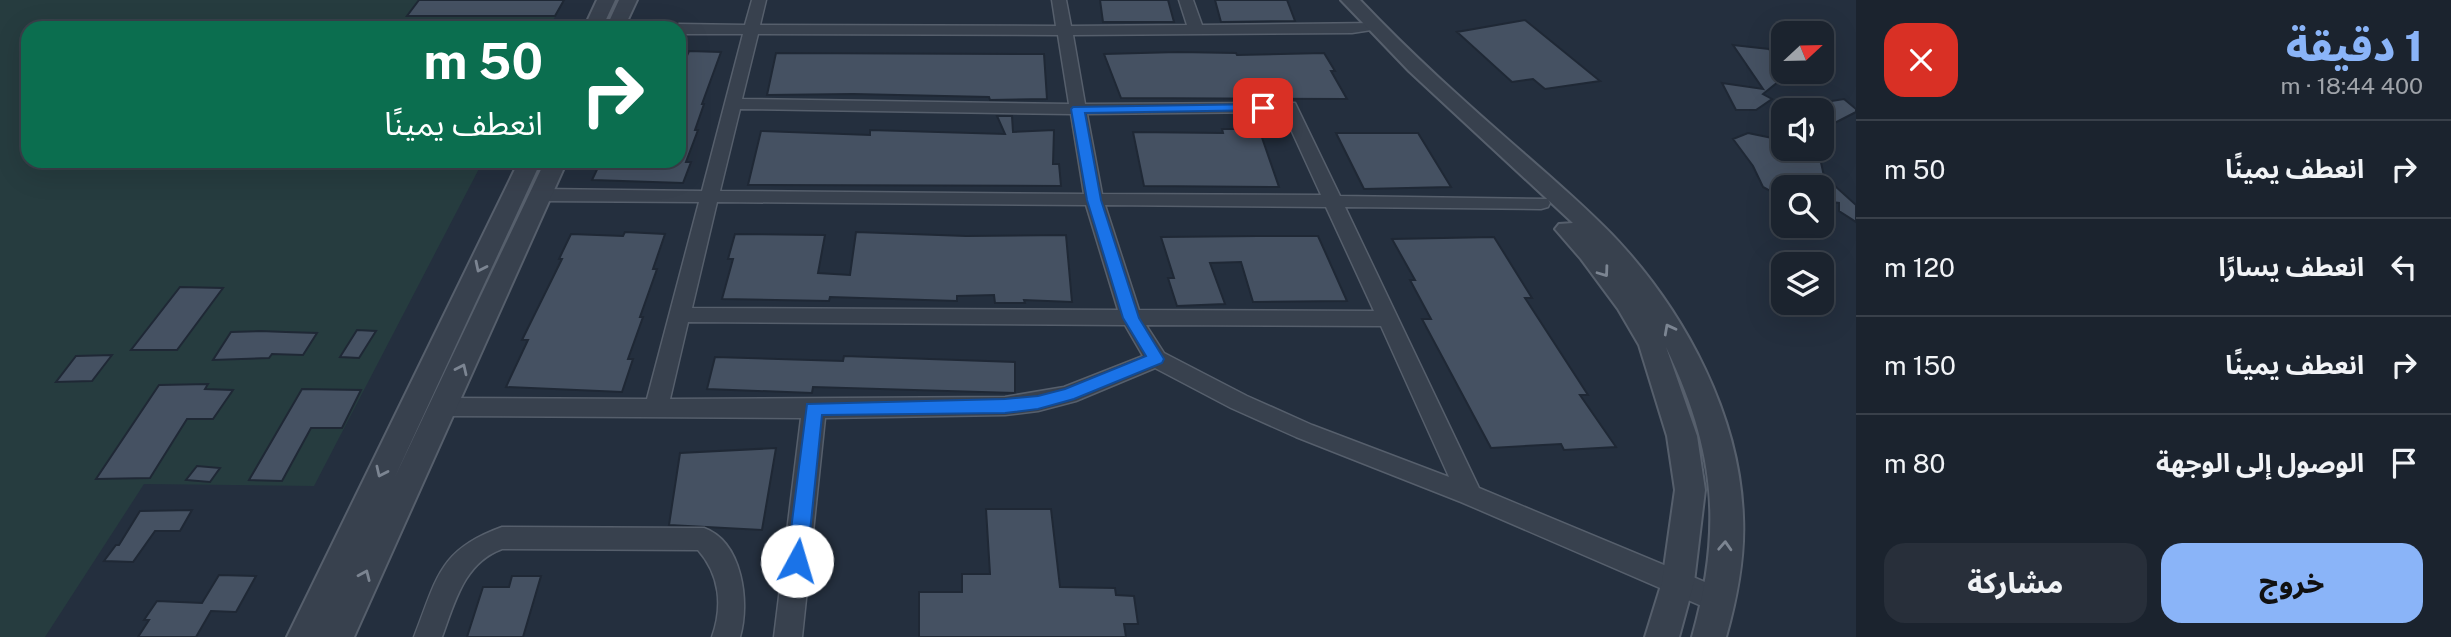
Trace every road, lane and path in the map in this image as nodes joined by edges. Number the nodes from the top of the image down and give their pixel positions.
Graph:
1 (606, 0) edge
2 (628, 0) edge
3 (759, 0) edge
4 (1059, 0) edge
5 (1186, 0) edge
6 (1329, 0) edge
7 (1350, 0) edge
8 (596, 21) edge
9 (618, 21) edge
10 (1363, 27) junction
11 (686, 29) edge
12 (751, 30) junction
13 (1196, 30) junction
14 (1064, 31) junction
15 (733, 104) junction
16 (1078, 109) junction
17 (528, 168) edge
18 (553, 168) edge
19 (541, 195) junction
20 (709, 197) junction
21 (1094, 200) junction
22 (1333, 202) junction
23 (1541, 203) junction
24 (508, 238) junction
25 (679, 315) junction
26 (1131, 318) junction
27 (1389, 320) junction
28 (1156, 359) junction
29 (445, 407) junction
30 (656, 408) junction
31 (814, 409) junction
32 (1470, 495) junction
33 (1678, 582) junction
34 (1720, 601) junction
35 (304, 637) edge
36 (337, 637) edge
37 (428, 637) edge
38 (726, 637) edge
39 (788, 637) edge
40 (1662, 637) edge
41 (1709, 637) edge

1 - 8 street
2 - 9 street
3 - 12 street
4 - 14 street
5 - 13 street
6 - 10 street
7 - 10 street
10 - 13 street
10 - 23 street
34 -> 10 street
11 - 12 street
12 - 14 street
12 - 15 street
13 - 14 street
14 - 16 street
15 - 16 street
15 - 20 street
16 - 21 street
16 - 22 street
17 - 24 street
18 - 19 street
19 - 20 street
19 - 24 street
20 - 21 street
20 - 25 street
21 - 22 street
21 - 26 street
22 - 23 street
22 - 27 street
23 -> 33 street
29 -> 24 street
24 -> 35 street
25 - 26 street
25 - 30 street
26 - 27 street
26 - 28 street
27 - 32 street
28 - 31 street
28 - 32 street
29 - 30 street
36 -> 29 street
30 - 31 street
31 - 39 street
32 - 33 street
33 - 34 street
33 - 40 street
34 - 41 street
37 - 38 street

